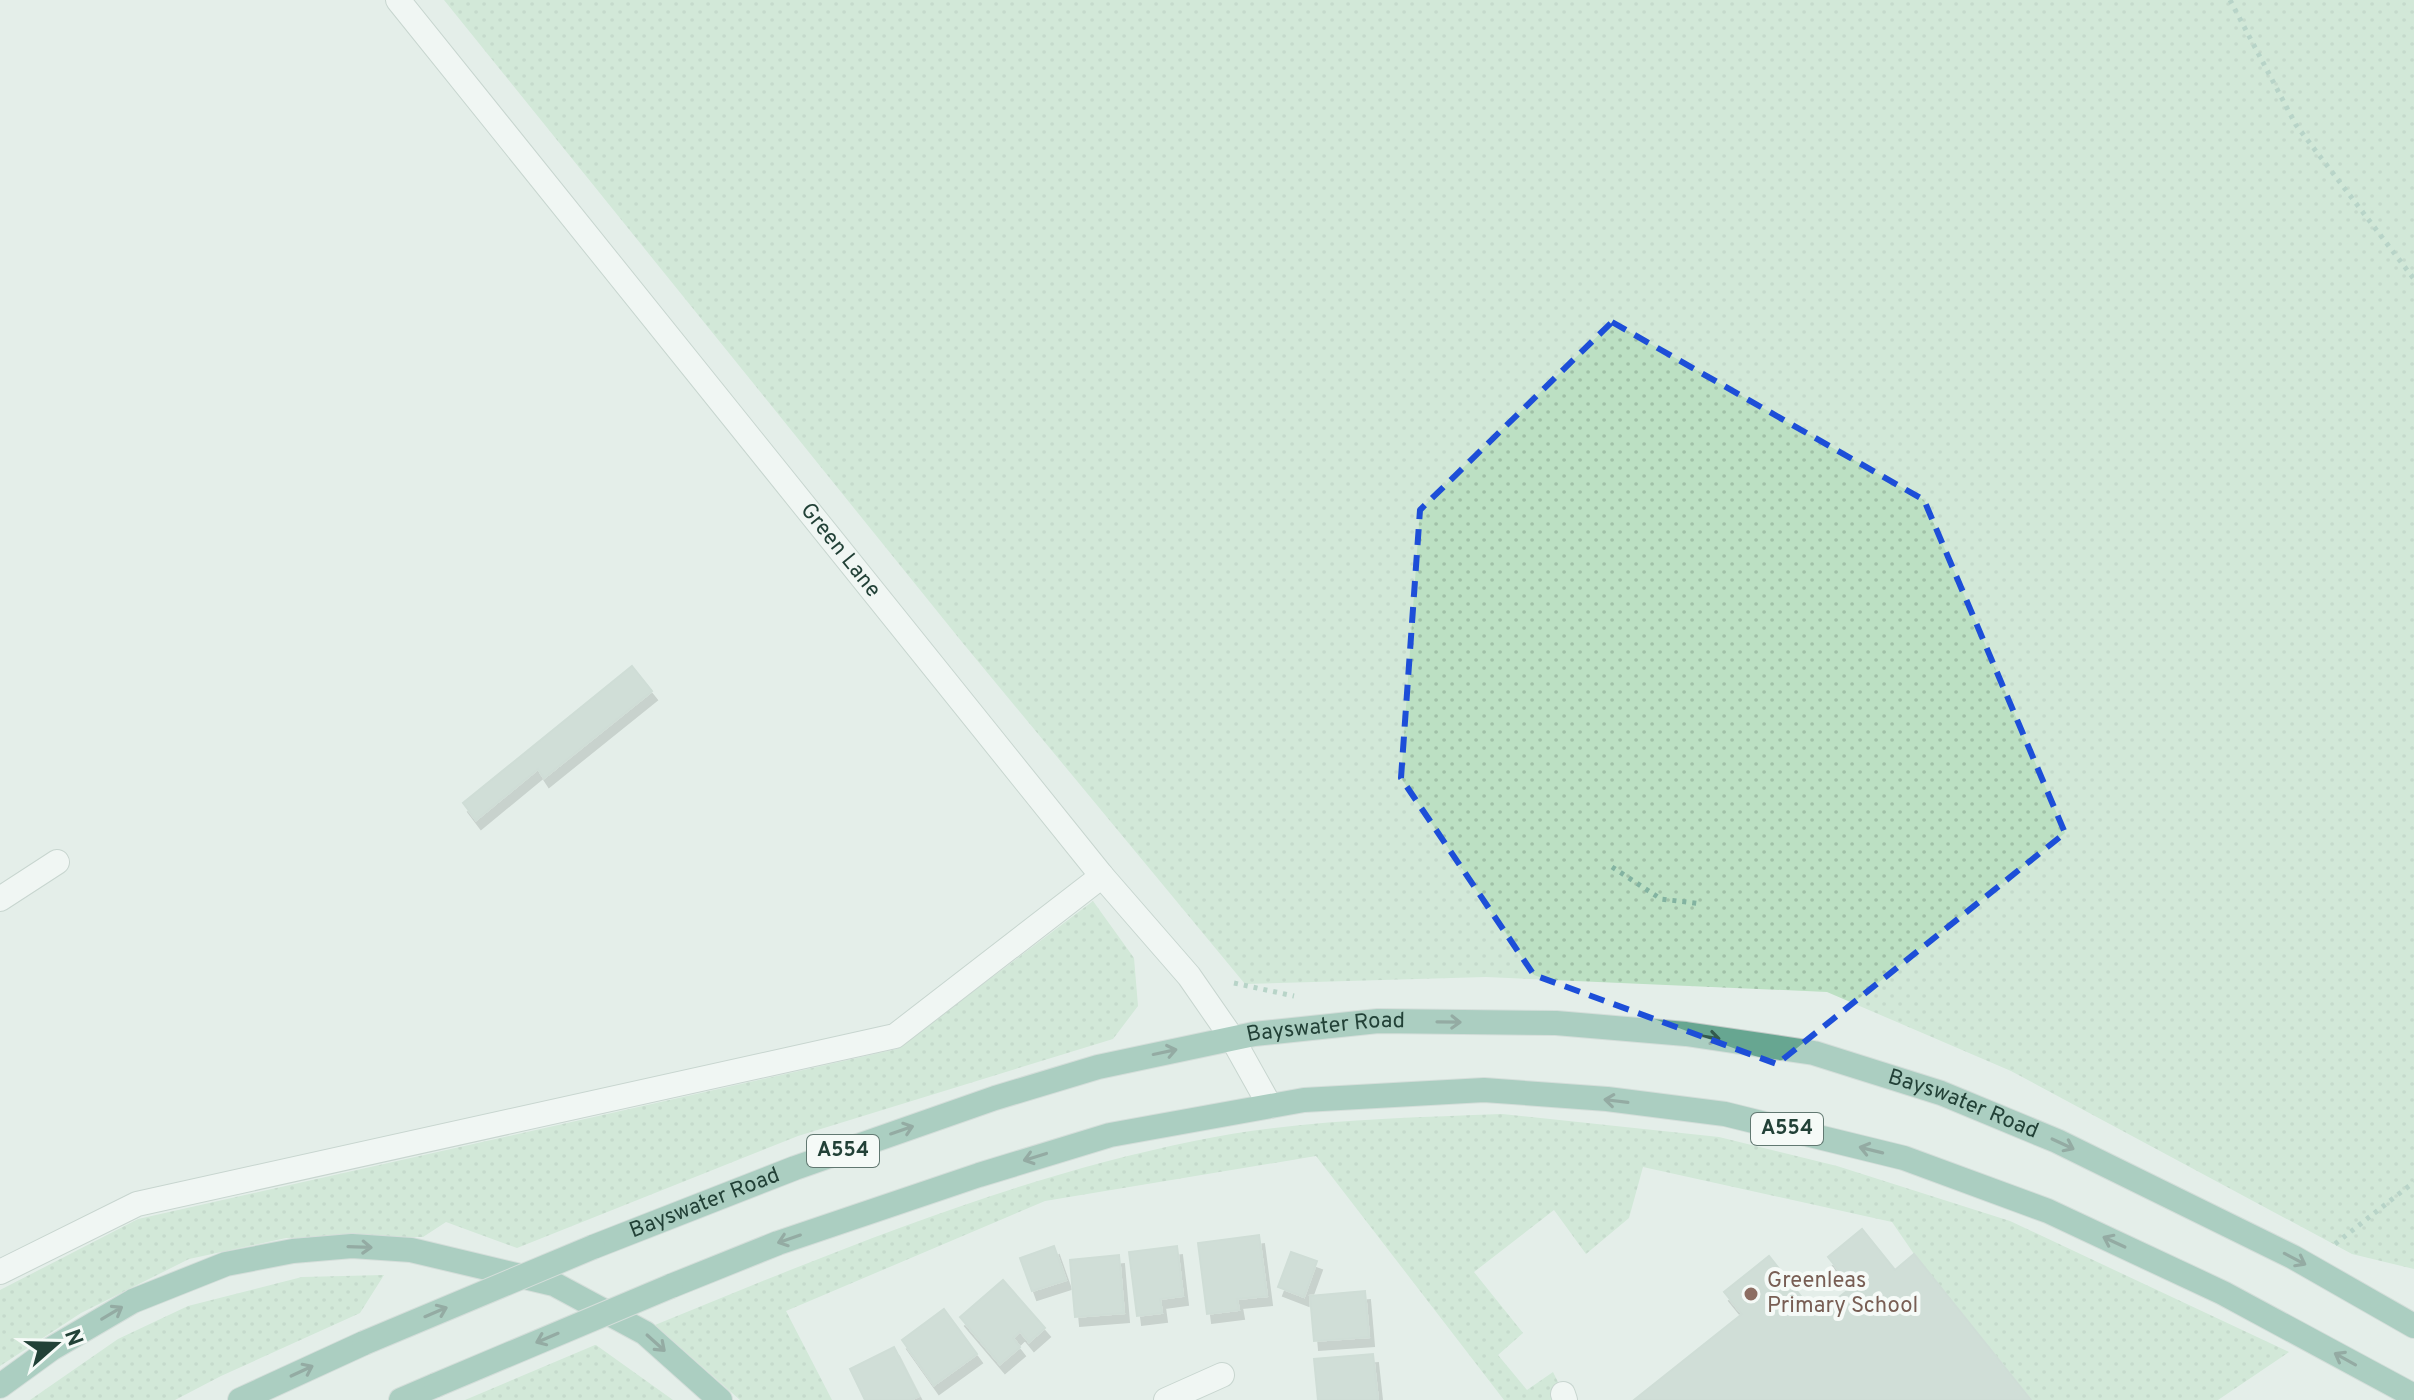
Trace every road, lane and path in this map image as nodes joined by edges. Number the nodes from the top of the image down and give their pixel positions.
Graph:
1 (398, 0) edge
2 (2230, 0) edge
3 (2414, 279) edge
4 (57, 862) dead end
5 (1612, 867) dead end
6 (1102, 876) junction
7 (0, 899) edge
8 (1702, 904) dead end
9 (1232, 1038) junction
10 (1270, 1106) junction
11 (2414, 1182) edge
12 (2314, 1269) junction
13 (0, 1272) edge
14 (2414, 1326) edge
15 (1222, 1375) dead end
16 (0, 1386) edge
17 (2414, 1396) edge
18 (240, 1400) edge
19 (401, 1400) edge
20 (720, 1400) edge
21 (1166, 1400) edge

1 - 6 street, Green Lane
2 - 3 path
4 - 7 street
5 - 8 path
6 - 9 street, Green Lane
6 - 13 street
9 - 10 street, Green Lane
9 -> 12 main road, Bayswater Road / A554
18 -> 9 main road, Bayswater Road / A554, bridge
17 -> 10 main road, A554
10 -> 19 main road, A554, bridge
11 - 12 path
12 - 14 main road, Bayswater Road / A554
15 - 21 street
16 -> 20 main road

